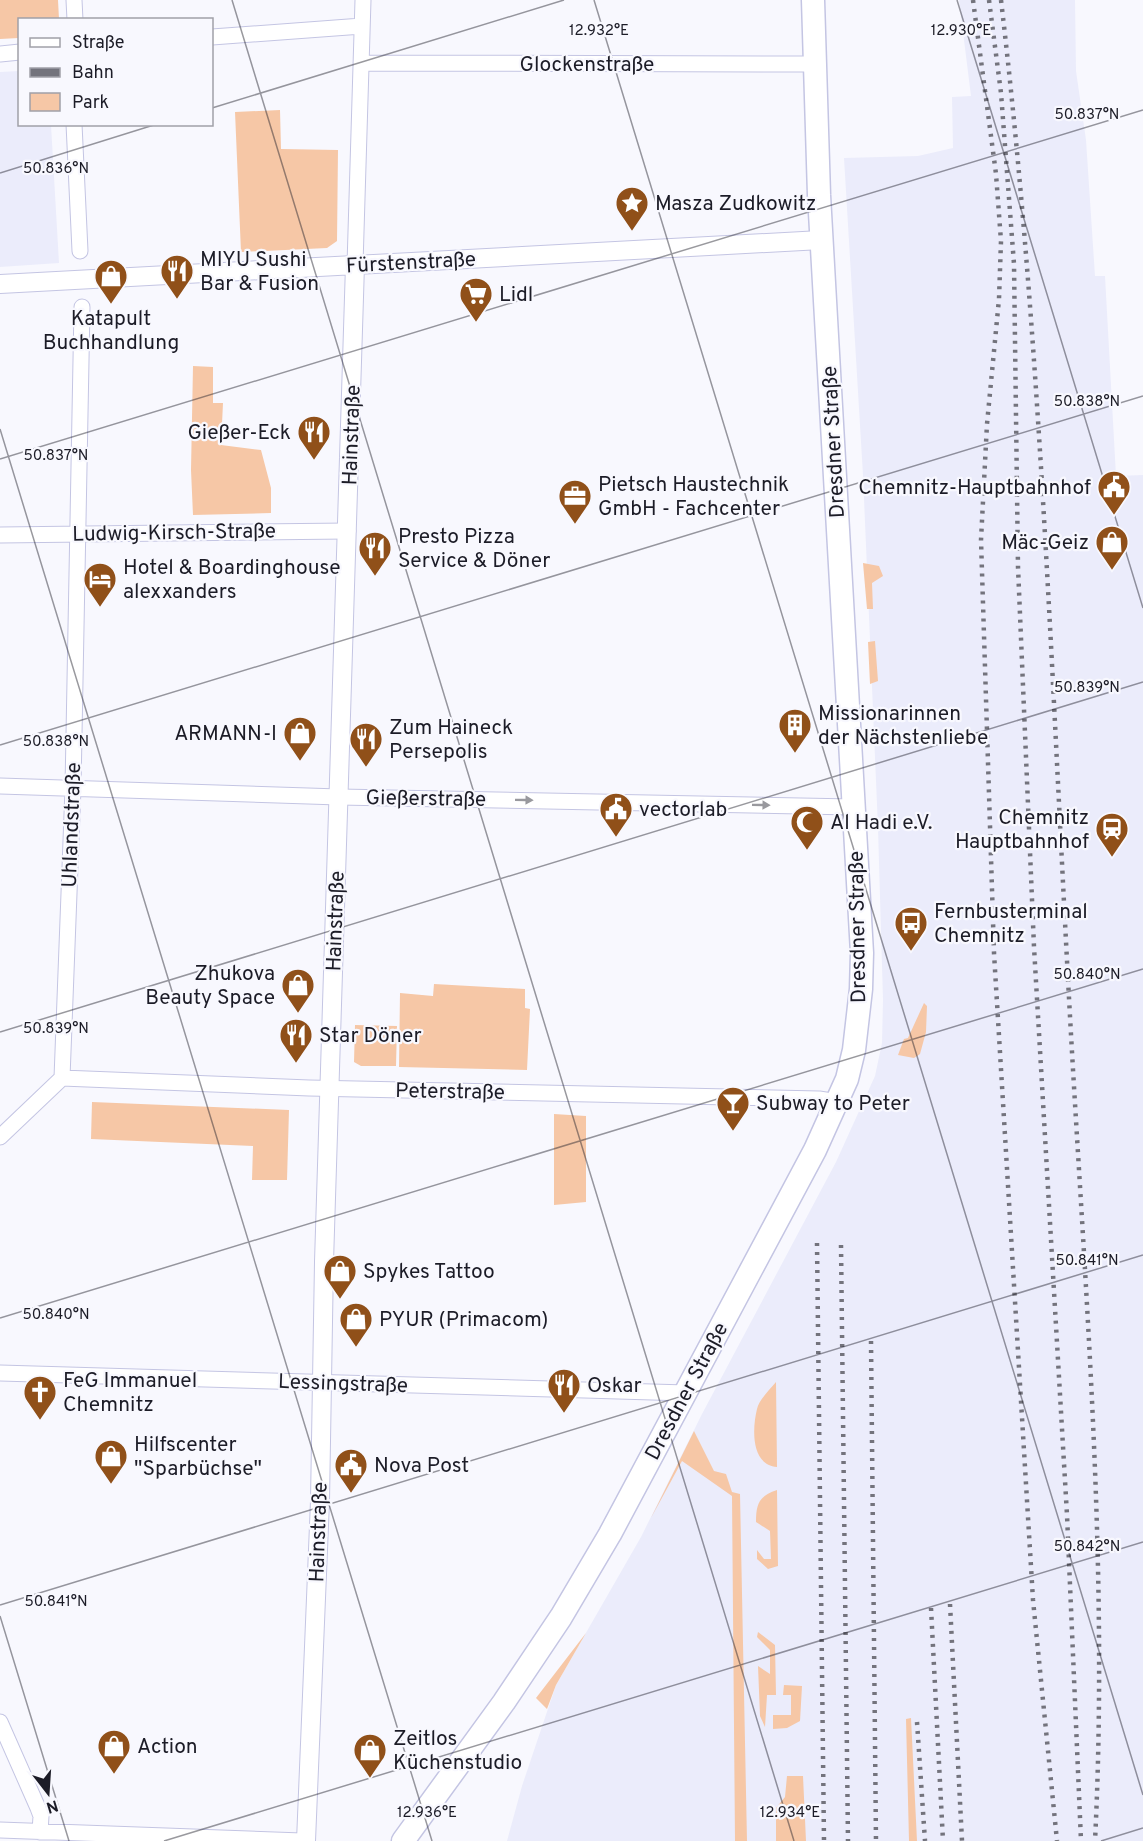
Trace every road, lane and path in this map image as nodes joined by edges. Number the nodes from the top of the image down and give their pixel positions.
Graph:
1 (74, 0) edge
2 (363, 0) edge
3 (813, 0) edge
4 (75, 18) edge
5 (362, 26) junction
6 (213, 37) edge
7 (18, 52) edge
8 (0, 54) edge
9 (361, 63) junction
10 (813, 64) junction
11 (74, 126) edge
12 (821, 240) junction
13 (80, 251) dead end
14 (356, 265) junction
15 (0, 284) edge
16 (82, 307) dead end
17 (348, 531) junction
18 (79, 533) junction
19 (0, 535) edge
20 (0, 786) edge
21 (73, 788) junction
22 (339, 797) junction
23 (853, 807) junction
24 (62, 1078) junction
25 (330, 1088) junction
26 (838, 1102) junction
27 (0, 1137) edge
28 (0, 1373) edge
29 (323, 1383) junction
30 (686, 1393) junction
31 (0, 1722) edge
32 (0, 1830) edge
33 (40, 1832) junction
34 (304, 1841) edge
35 (403, 1841) edge

1 - 4 street
2 - 5 street, Hainstraße
3 - 10 main road, Dresdner Straße
5 - 6 street
5 - 9 street, Hainstraße
7 - 8 street
9 - 10 street, Glockenstraße
9 - 14 street, Hainstraße
10 - 12 main road, Dresdner Straße
11 - 13 street
12 - 14 street, Fürstenstraße
12 - 23 main road, Dresdner Straße
14 - 15 street, Fürstenstraße
14 - 17 street, Hainstraße
16 - 18 street, Uhlandstraße
17 - 18 street, Ludwig-Kirsch-Straße
17 - 22 street, Hainstraße
18 - 19 street, Ludwig-Kirsch-Straße
18 - 21 street, Uhlandstraße
20 - 21 street, Gießerstraße
21 - 22 street, Gießerstraße
21 - 24 street, Uhlandstraße
22 -> 23 street, Gießerstraße
22 - 25 street, Hainstraße
23 - 26 main road, Dresdner Straße
24 - 25 street, Peterstraße
24 - 27 street
25 - 26 street, Peterstraße
25 - 29 street, Hainstraße
26 - 30 main road, Dresdner Straße
28 - 29 street, Lessingstraße
29 - 30 street, Lessingstraße
29 - 34 street, Hainstraße
30 - 35 main road, Dresdner Straße
31 - 33 street
32 - 33 street
33 - 34 street

